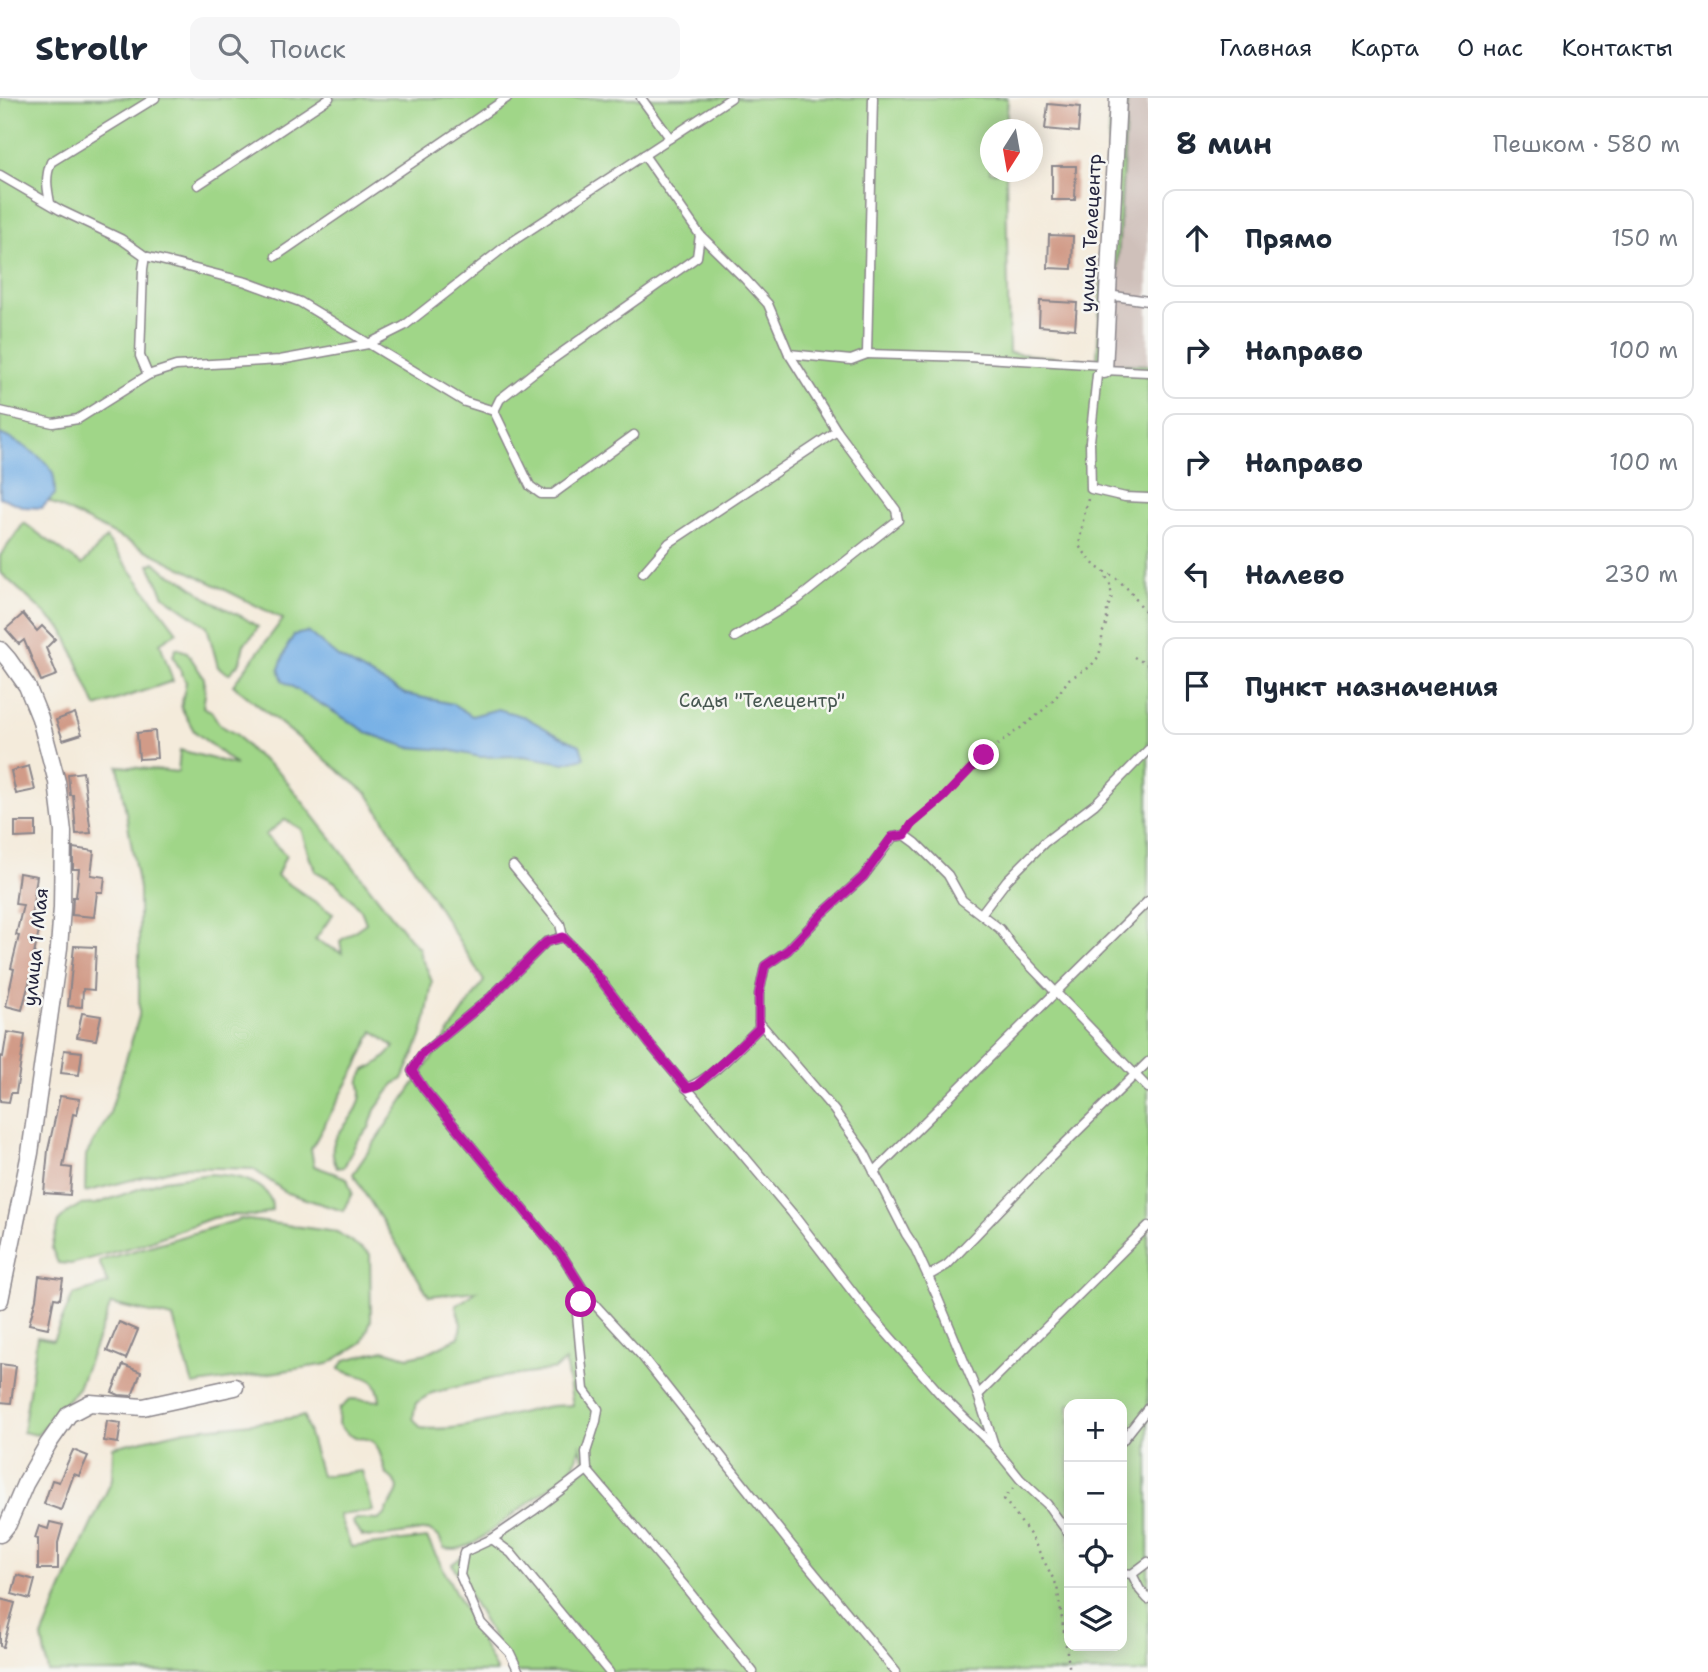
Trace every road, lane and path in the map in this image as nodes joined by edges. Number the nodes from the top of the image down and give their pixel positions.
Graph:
1 (155, 98) edge
2 (329, 98) edge
3 (507, 98) edge
4 (642, 98) edge
5 (731, 98) edge
6 (873, 98) edge
7 (1118, 98) edge
8 (670, 138) junction
9 (644, 155) junction
10 (0, 175) edge
11 (198, 185) dead end
12 (50, 203) junction
13 (700, 235) junction
14 (145, 256) junction
15 (276, 256) dead end
16 (1108, 295) junction
17 (1148, 301) edge
18 (368, 344) junction
19 (789, 354) junction
20 (867, 354) junction
21 (1104, 367) junction
22 (1148, 372) edge
23 (148, 375) junction
24 (0, 411) edge
25 (494, 411) junction
26 (837, 431) junction
27 (635, 435) dead end
28 (1091, 489) junction
29 (1148, 498) edge
30 (1104, 572) junction
31 (643, 573) dead end
32 (1148, 615) edge
33 (736, 637) dead end
34 (0, 650) edge
35 (1134, 657) dead end
36 (1148, 665) edge
37 (1148, 750) edge
38 (905, 835) junction
39 (513, 866) dead end
40 (1148, 901) edge
41 (981, 914) junction
42 (563, 937) junction
43 (1056, 992) junction
44 (759, 1022) junction
45 (1148, 1062) edge
46 (1135, 1075) junction
47 (687, 1088) junction
48 (1148, 1088) edge
49 (874, 1172) junction
50 (1148, 1226) edge
51 (928, 1276) junction
52 (588, 1297) junction
53 (0, 1300) edge
54 (234, 1387) dead end
55 (978, 1395) junction
56 (1148, 1408) edge
57 (1127, 1435) edge
58 (995, 1448) junction
59 (587, 1469) junction
60 (1020, 1479) junction
61 (1064, 1527) edge
62 (0, 1534) edge
63 (492, 1539) junction
64 (1148, 1562) edge
65 (1127, 1574) edge
66 (1132, 1574) junction
67 (1148, 1599) edge
68 (519, 1672) edge
69 (609, 1672) edge
70 (753, 1672) edge
71 (896, 1672) edge
72 (1070, 1672) edge

1 - 12 lane
2 - 11 lane
3 - 15 lane
4 - 8 lane
5 - 8 lane
6 - 20 lane
7 - 16 street, улица Телецентр
8 - 9 lane
9 - 13 lane
9 - 18 lane
10 - 12 lane
12 - 14 lane
13 - 19 lane
13 - 25 lane
14 - 18 lane
14 - 23 lane
16 - 17 lane
16 - 21 street, улица Телецентр
18 - 23 lane
18 - 25 lane
19 - 20 lane
19 - 26 lane
20 - 21 lane
21 - 22 lane
21 - 28 lane
23 - 24 lane
25 - 27 lane
26 - 31 lane
26 - 33 lane
28 - 29 lane
28 - 30 path
30 - 32 path
30 - 38 path
34 - 53 street, улица 1 Мая
35 - 36 path
37 - 41 lane
38 - 41 lane
38 - 44 lane
39 - 42 lane
40 - 43 lane
41 - 43 lane
42 - 47 lane
42 - 52 lane
43 - 46 lane
43 - 49 lane
44 - 47 lane
44 - 49 lane
45 - 46 lane
46 - 48 lane
46 - 51 lane
47 - 58 lane
49 - 51 lane
50 - 55 lane
51 - 55 lane
52 - 59 lane
52 - 71 lane
54 - 62 street
55 - 58 lane
56 - 57 lane
58 - 60 lane
59 - 63 lane
59 - 70 lane
60 - 61 lane
60 - 72 path
63 - 68 lane
63 - 69 lane
64 - 66 lane
65 - 66 lane
66 - 67 lane

